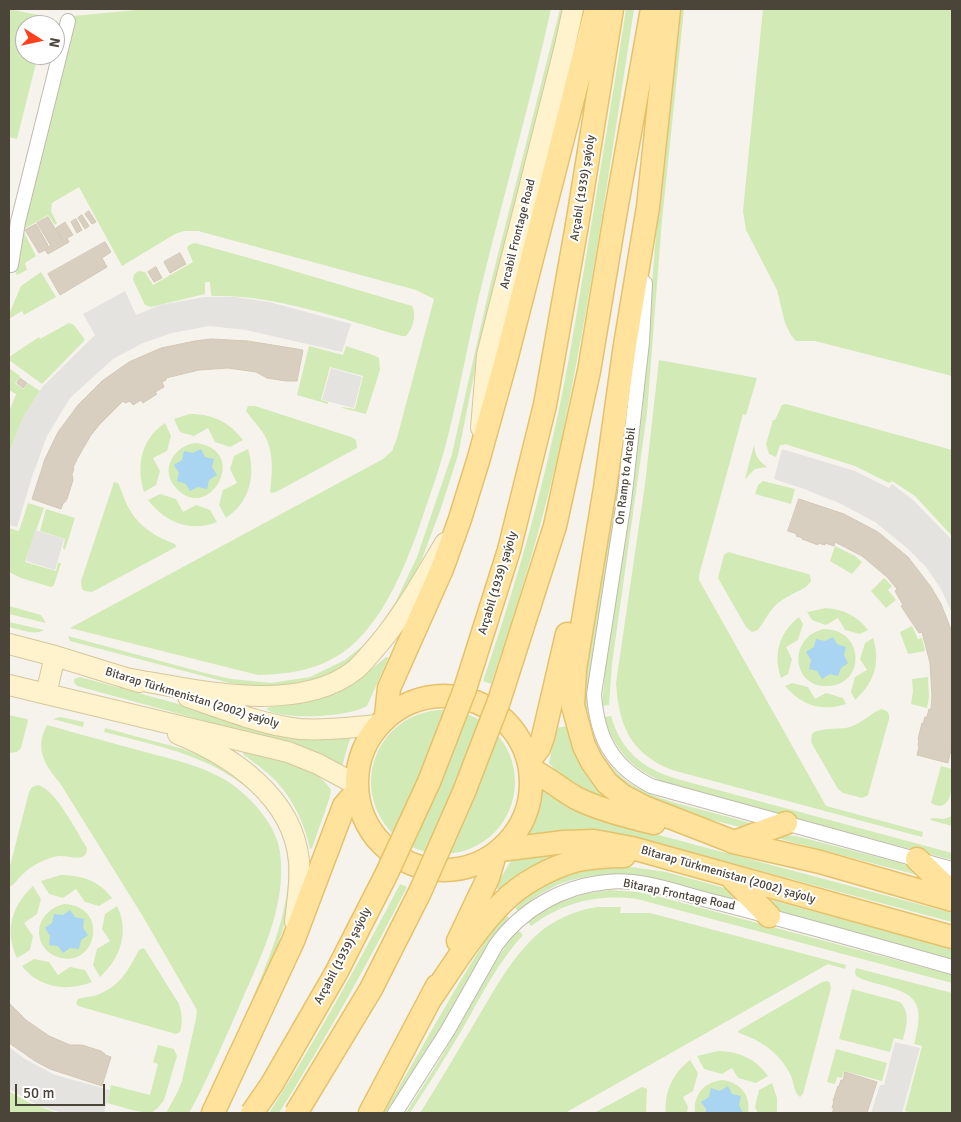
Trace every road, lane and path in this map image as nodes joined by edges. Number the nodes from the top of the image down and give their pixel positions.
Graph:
1 (573, 9) edge
2 (596, 9) edge
3 (612, 9) edge
4 (652, 9) edge
5 (669, 9) edge
6 (68, 21) dead end
7 (648, 207) junction
8 (11, 265) dead end
9 (478, 461) junction
10 (605, 488) junction
11 (460, 520) junction
12 (9, 644) edge
13 (55, 656) junction
14 (125, 678) junction
15 (9, 685) edge
16 (46, 694) junction
17 (115, 710) junction
18 (382, 721) junction
19 (529, 765) junction
20 (357, 788) junction
21 (786, 823) junction
22 (734, 842) junction
23 (497, 852) junction
24 (916, 859) junction
25 (694, 866) junction
26 (952, 869) edge
27 (731, 876) junction
28 (952, 893) edge
29 (952, 900) edge
30 (770, 916) junction
31 (952, 937) edge
32 (292, 942) junction
33 (952, 967) edge
34 (431, 998) junction
35 (404, 1050) junction
36 (213, 1113) edge
37 (252, 1113) edge
38 (296, 1113) edge
39 (354, 1113) edge
40 (370, 1113) edge
41 (394, 1113) edge

1 - 9 main road, Arcabil Frontage Road
2 - 9 main road
3 - 37 main road, Arçabil (1939) şaýoly, bridge
4 - 38 main road, bridge
5 - 7 main road
6 - 8 street
7 - 10 main road
7 - 21 street, On Ramp to Arcabil
9 - 11 main road
10 - 19 main road
10 - 22 main road
11 - 14 main road
11 - 18 main road
12 - 13 main road, Bitarap Türkmenistan (2002) şaýoly
13 - 14 main road, Bitarap Türkmenistan (2002) şaýoly
13 - 16 main road
14 - 18 main road, Bitarap Türkmenistan (2002) şaýoly
15 - 16 main road, Bitarap Türkmenistan (2002) şaýoly
16 - 17 main road, Bitarap Türkmenistan (2002) şaýoly
17 - 20 main road, Bitarap Türkmenistan (2002) şaýoly
17 - 32 main road
18 - 19 main road
18 - 20 main road
19 - 22 main road
19 - 23 main road
20 - 23 main road
20 - 32 main road
21 - 22 main road
21 - 24 street
22 - 29 main road
23 - 25 main road, Bitarap Türkmenistan (2002) şaýoly
23 - 34 main road
24 - 26 street
24 - 28 main road
25 - 27 main road, Bitarap Türkmenistan (2002) şaýoly
25 - 34 main road
27 - 30 main road
27 - 31 main road, Bitarap Türkmenistan (2002) şaýoly
30 - 33 street, Bitarap Frontage Road
30 - 41 street, Bitarap Frontage Road
32 - 36 main road
34 - 35 main road
35 - 39 main road
35 - 40 main road

